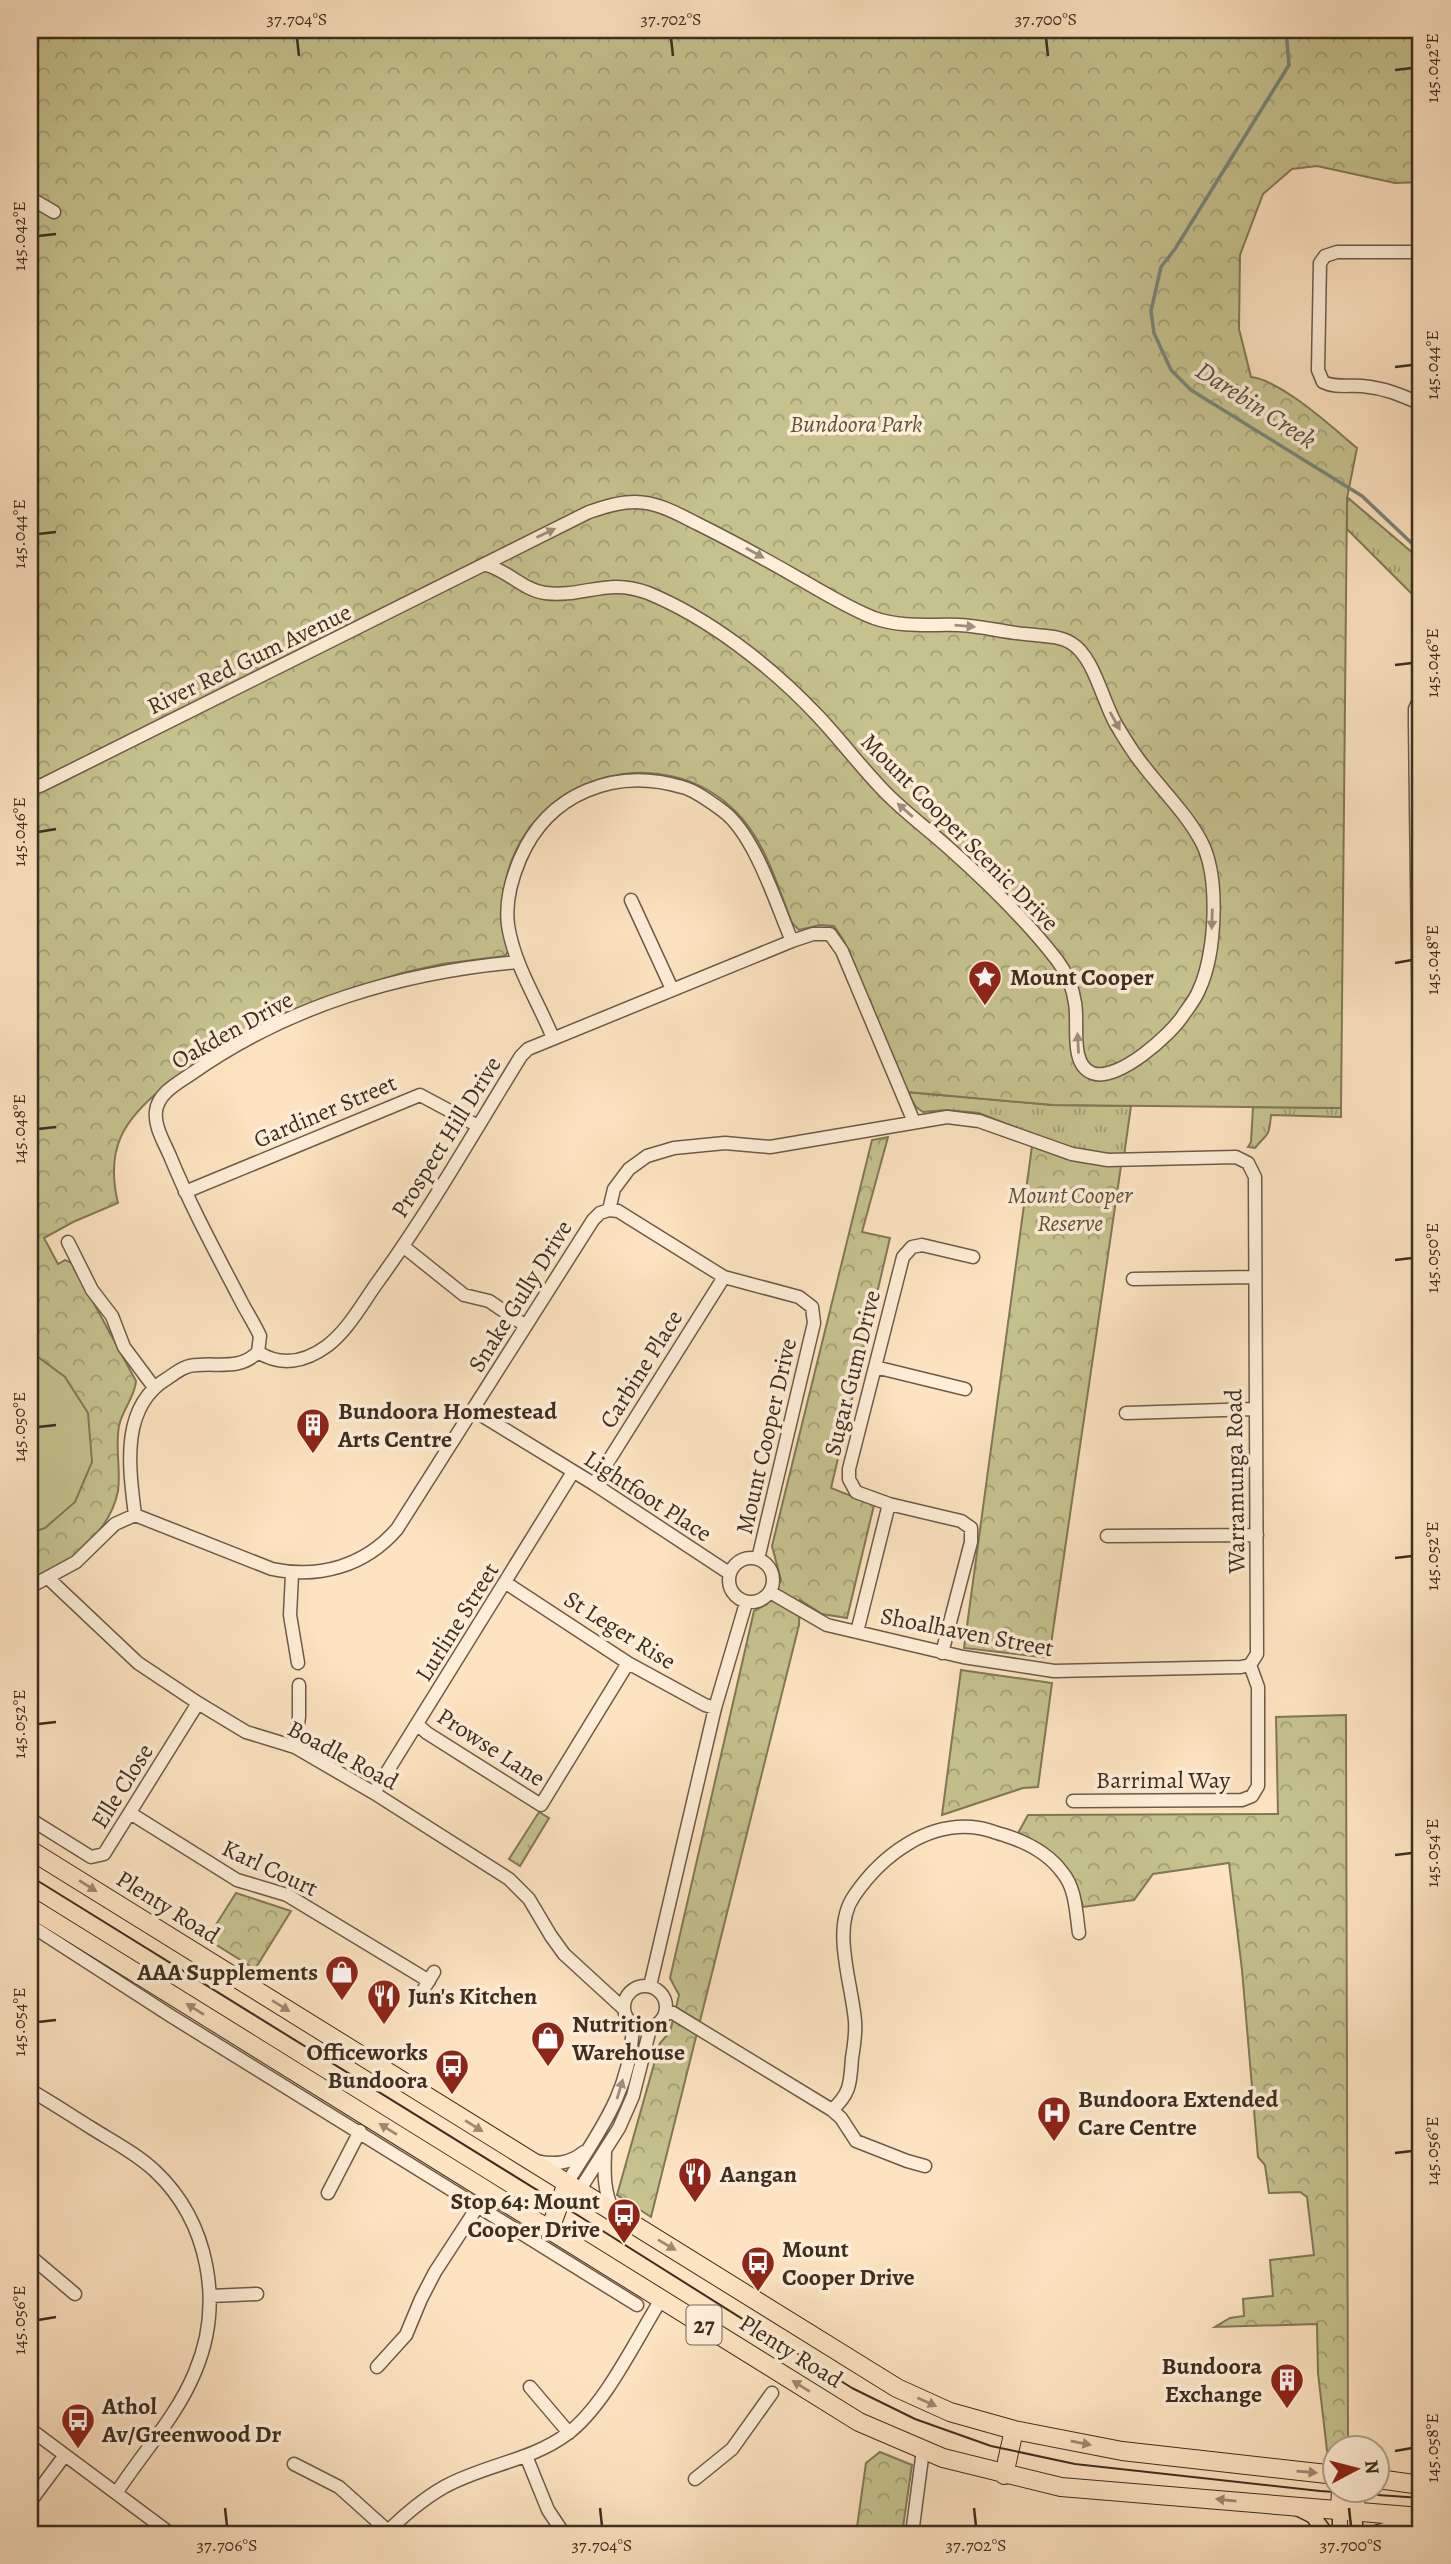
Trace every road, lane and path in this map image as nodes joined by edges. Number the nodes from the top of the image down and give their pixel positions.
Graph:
1 (30, 198) edge
2 (54, 212) dead end
3 (1421, 252) edge
4 (1421, 404) edge
5 (486, 565) junction
6 (1421, 696) edge
7 (30, 789) edge
8 (1419, 824) edge
9 (1419, 857) edge
10 (631, 901) dead end
11 (792, 941) junction
12 (518, 962) junction
13 (671, 989) junction
14 (553, 1038) junction
15 (914, 1122) junction
16 (478, 1126) junction
17 (1248, 1163) joint
18 (185, 1192) junction
19 (1421, 1195) edge
20 (609, 1210) junction
21 (68, 1242) dead end
22 (404, 1247) junction
23 (973, 1257) dead end
24 (724, 1277) junction
25 (1254, 1278) junction
26 (1133, 1279) dead end
27 (526, 1326) junction
28 (258, 1352) junction
29 (875, 1367) junction
30 (153, 1386) junction
31 (965, 1389) dead end
32 (1256, 1409) junction
33 (473, 1410) junction
34 (1126, 1413) dead end
35 (573, 1472) junction
36 (594, 1484) junction
37 (889, 1504) junction
38 (135, 1515) junction
39 (1257, 1535) junction
40 (1107, 1536) dead end
41 (758, 1559) junction
42 (729, 1573) junction
43 (292, 1574) junction
44 (48, 1578) junction
45 (506, 1583) junction
46 (30, 1587) edge
47 (770, 1592) junction
48 (746, 1602) junction
49 (857, 1632) junction
50 (942, 1653) junction
51 (298, 1663) dead end
52 (628, 1663) junction
53 (1250, 1665) junction
54 (299, 1685) dead end
55 (198, 1703) junction
56 (715, 1708) junction
57 (418, 1725) junction
58 (295, 1747) junction
59 (374, 1793) junction
60 (1252, 1796) joint
61 (1073, 1801) dead end
62 (131, 1813) junction
63 (30, 1819) edge
64 (30, 1850) edge
65 (30, 1907) edge
66 (30, 1925) edge
67 (1079, 1933) dead end
68 (428, 1982) dead end
69 (650, 1986) junction
70 (600, 1987) junction
71 (631, 1991) junction
72 (624, 2009) junction
73 (666, 2012) junction
74 (633, 2025) junction
75 (650, 2028) junction
76 (272, 2067) junction
77 (30, 2090) edge
78 (832, 2110) junction
79 (360, 2131) junction
80 (590, 2147) junction
81 (605, 2150) junction
82 (529, 2160) junction
83 (925, 2166) dead end
84 (573, 2187) junction
85 (328, 2193) dead end
86 (478, 2206) junction
87 (614, 2213) junction
88 (550, 2229) junction
89 (30, 2256) edge
90 (632, 2280) junction
91 (608, 2287) junction
92 (75, 2294) dead end
93 (257, 2294) dead end
94 (210, 2296) junction
95 (662, 2298) junction
96 (636, 2305) dead end
97 (377, 2367) dead end
98 (530, 2387) dead end
99 (772, 2393) dead end
100 (30, 2429) edge
101 (1014, 2430) junction
102 (569, 2433) junction
103 (923, 2450) junction
104 (65, 2455) junction
105 (526, 2456) junction
106 (294, 2464) dead end
107 (1004, 2474) junction
108 (1322, 2474) edge
109 (695, 2479) dead end
110 (1392, 2481) edge
111 (1421, 2485) edge
112 (117, 2492) junction
113 (30, 2502) edge
114 (1345, 2504) edge
115 (1350, 2504) edge
116 (1294, 2507) junction
117 (1347, 2511) junction
118 (1421, 2517) edge
119 (1421, 2522) edge
120 (387, 2533) edge
121 (171, 2534) edge
122 (564, 2534) edge
123 (912, 2534) edge
124 (1326, 2534) edge
125 (1340, 2534) edge
126 (1355, 2534) edge
127 (1373, 2534) edge

1 - 2 street
3 - 4 street
5 -> 5 street, Mount Cooper Scenic Drive
5 - 7 street, River Red Gum Avenue
6 - 8 street
8 - 9 street
9 - 19 street
10 - 13 street
11 - 12 street
11 - 13 street, Prospect Hill Drive
11 - 15 street, Prospect Hill Drive
12 - 14 street
12 - 18 street, Oakden Drive
13 - 14 street, Prospect Hill Drive
14 - 16 street, Prospect Hill Drive
15 - 17 street, Snake Gully Drive
15 - 20 street, Snake Gully Drive
16 - 18 street, Gardiner Street
16 - 22 street, Prospect Hill Drive
17 - 25 street, Warramunga Road
18 - 28 street, Oakden Drive
20 - 24 street
20 - 27 street, Snake Gully Drive
21 - 30 street
22 - 27 street
22 - 28 street, Prospect Hill Drive
23 - 29 street, Sugar Gum Drive
24 - 36 street, Carbine Place
24 - 41 street, Mount Cooper Drive
25 - 26 street
25 - 32 street, Warramunga Road
27 - 33 street, Snake Gully Drive
28 - 30 street
29 - 31 street
29 - 37 street, Sugar Gum Drive
30 - 38 street
32 - 34 street
32 - 39 street, Warramunga Road
33 - 35 street, Lightfoot Place
33 - 43 street, Snake Gully Drive
35 - 36 street, Lightfoot Place
35 - 45 street, Lurline Street
36 - 42 street, Lightfoot Place
37 - 49 street
37 - 50 street, Sugar Gum Drive
38 - 43 street, Snake Gully Drive
38 - 44 street
39 - 40 street
39 - 53 street, Warramunga Road
41 - 42 street
41 - 47 street
42 - 48 street
43 - 51 street
44 - 46 street
44 - 55 street, Boadle Road
45 - 52 street, St Leger Rise
45 - 57 street, Lurline Street
47 - 48 street
47 - 49 street, Shoalhaven Street
48 - 56 street
49 - 50 street, Shoalhaven Street
50 - 53 street, Shoalhaven Street
52 - 56 street, St Leger Rise
52 - 57 street, Prowse Lane
53 - 60 street, Warramunga Road
54 - 58 street
55 - 58 street, Boadle Road
55 - 62 street, Elle Close
56 - 69 street
57 - 59 street, Lurline Street
58 - 59 street, Boadle Road
59 - 70 street, Boadle Road
60 - 61 street, Barrimal Way
62 - 63 street, Elle Close
62 - 68 street, Karl Court
64 -> 82 highway, Plenty Road / 27
76 -> 65 highway, Plenty Road / 27
66 - 76 street
67 - 78 street
69 - 71 street
69 - 73 street
70 - 71 street
70 - 72 street, Boadle Road
71 - 72 street
72 - 74 street
73 - 75 street
73 - 78 street
74 - 75 street
80 -> 74 street
75 - 81 street
76 - 79 street
88 -> 76 highway, Plenty Road / 27
77 - 94 street
78 - 83 street
79 - 85 street
79 - 86 street
80 - 82 street
80 - 84 street
81 - 84 street
81 - 87 street
82 - 84 highway, Plenty Road / 27
84 - 87 highway, Plenty Road / 27
84 - 88 highway
86 - 91 street
86 - 97 street
87 -> 101 highway, Plenty Road / 27
88 - 90 highway, Plenty Road / 27
89 - 92 street
90 - 91 street
90 - 95 highway, Plenty Road / 27
91 - 96 street
93 - 94 street
94 - 112 street
95 - 102 street
103 -> 95 highway, Plenty Road / 27
98 - 102 street
99 - 109 street
100 - 104 street
101 - 107 highway
101 -> 108 highway, Plenty Road / 27
102 - 105 street
103 - 107 highway, Plenty Road / 27
103 - 123 street
104 - 112 street
104 - 113 street
105 - 120 street
105 - 122 street
106 - 120 street
116 -> 107 highway, Plenty Road / 27
110 - 111 highway
112 - 121 street
114 - 117 highway
115 - 117 highway
116 - 117 highway, Plenty Road / 27
116 - 124 main road
117 - 118 highway, Plenty Road / 27
117 - 125 main road
117 - 126 main road
119 - 127 main road

